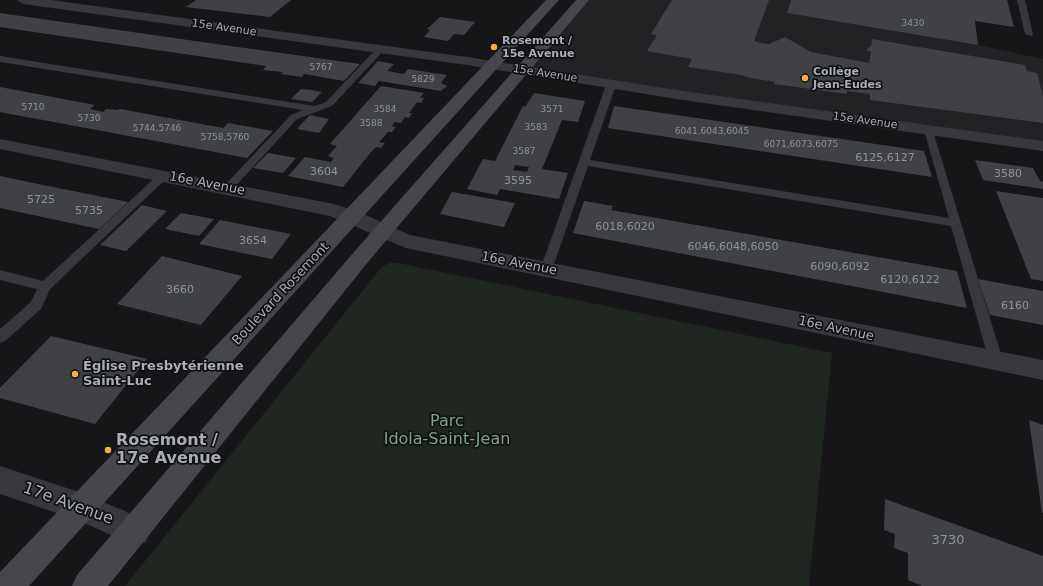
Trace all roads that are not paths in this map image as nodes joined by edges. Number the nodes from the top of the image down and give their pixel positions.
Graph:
1 (23, 0) edge
2 (553, 0) edge
3 (583, 0) edge
4 (1021, 0) edge
5 (1029, 34) dead end
6 (381, 49) junction
7 (0, 59) edge
8 (492, 66) junction
9 (521, 71) junction
10 (612, 85) junction
11 (313, 109) junction
12 (929, 130) junction
13 (0, 144) edge
14 (1043, 146) edge
15 (584, 162) junction
16 (163, 176) junction
17 (228, 188) junction
18 (352, 216) junction
19 (956, 223) junction
20 (382, 233) junction
21 (546, 270) junction
22 (0, 275) edge
23 (45, 286) junction
24 (0, 337) edge
25 (996, 361) junction
26 (1043, 370) edge
27 (0, 480) edge
28 (82, 507) junction
29 (136, 530) junction
30 (8, 586) edge
31 (88, 586) edge

1 - 6 street, 15e Avenue
2 - 8 main road, Boulevard Rosemont
3 - 9 main road
4 - 5 lane
6 - 8 street, 15e Avenue
6 - 11 lane
7 - 11 lane
8 - 9 street, 15e Avenue
8 - 18 main road, Boulevard Rosemont
9 - 10 street, 15e Avenue
9 - 20 main road
10 - 12 street, 15e Avenue
10 - 15 lane
11 - 17 lane
12 - 14 street, 15e Avenue
12 - 19 lane
13 - 16 street, 16e Avenue
15 - 19 lane
15 - 21 lane
16 - 17 street, 16e Avenue
16 - 23 lane
17 - 18 street, 16e Avenue
18 - 20 street, 16e Avenue
18 - 28 main road, Boulevard Rosemont
19 - 25 lane
20 - 21 street, 16e Avenue
20 - 29 main road
21 - 25 street, 16e Avenue
22 - 23 lane
23 - 24 lane
25 - 26 street, 16e Avenue
27 - 28 street, 17e Avenue
28 - 29 street, 17e Avenue
28 - 30 main road, Boulevard Rosemont
29 - 31 main road

